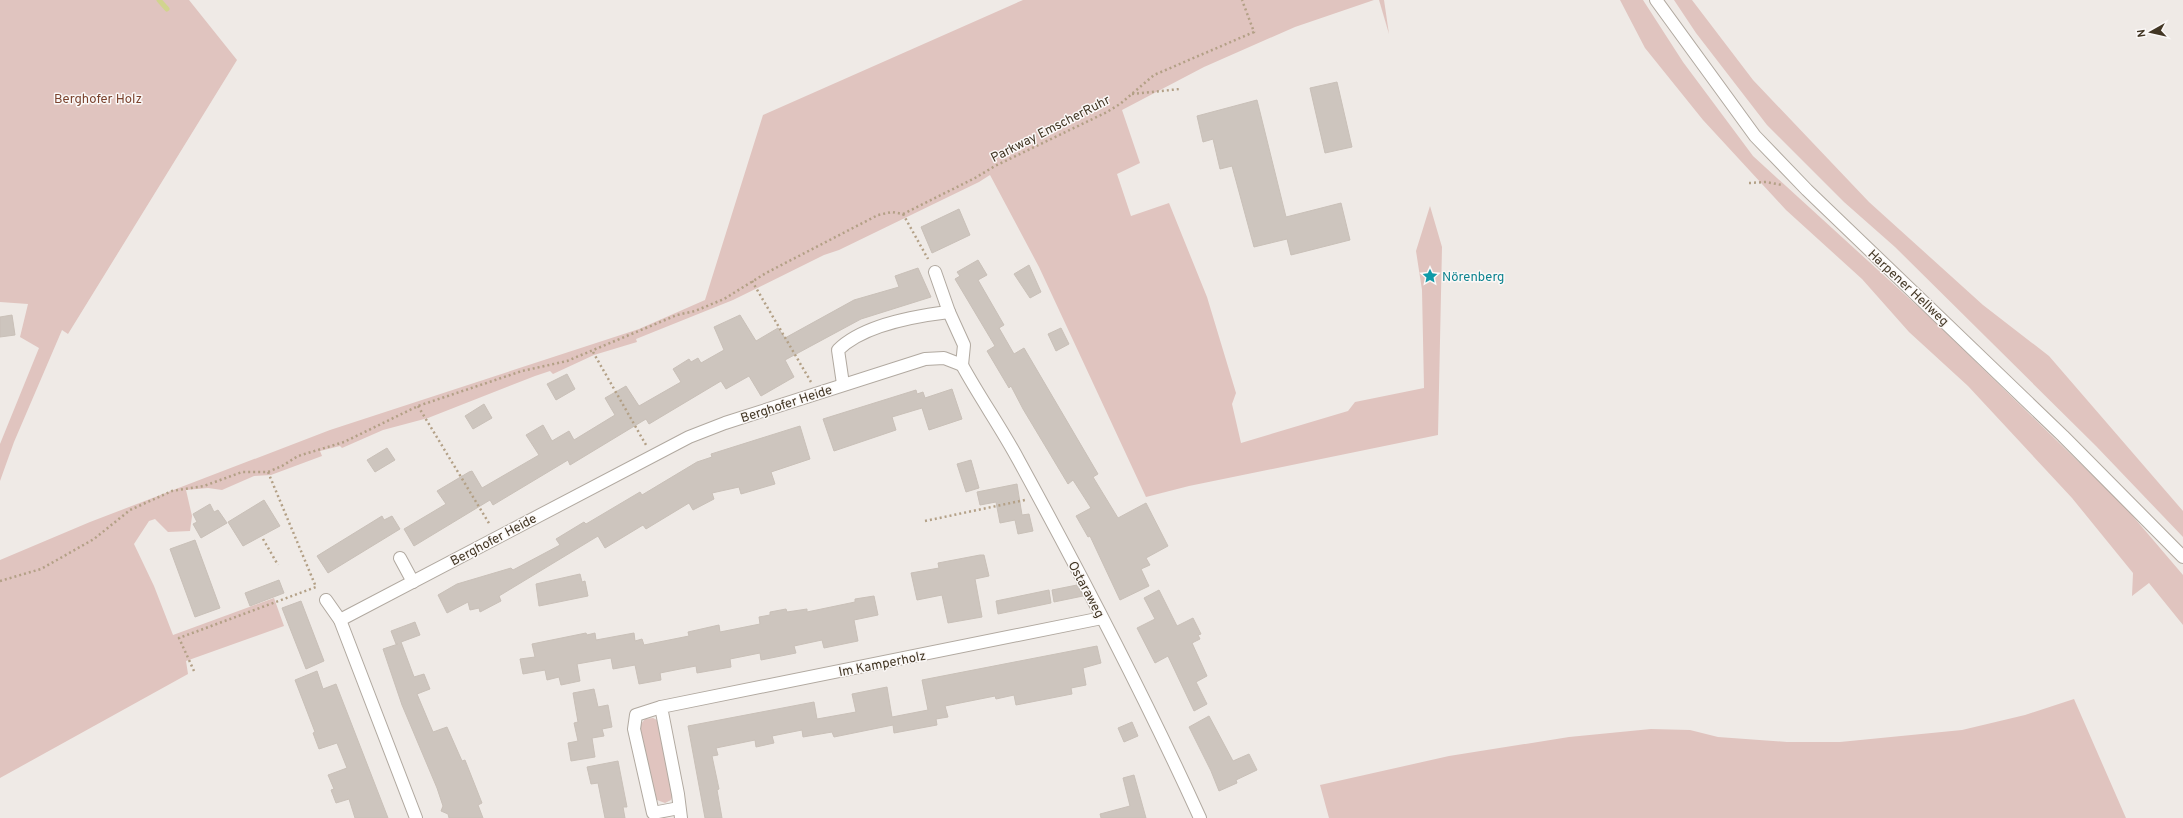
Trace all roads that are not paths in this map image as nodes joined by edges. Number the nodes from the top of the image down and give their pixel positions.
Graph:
1 (1656, 0) edge
2 (935, 272) road end
3 (949, 312) junction
4 (962, 365) junction
5 (844, 384) junction
6 (2183, 557) edge
7 (400, 558) dead end
8 (413, 582) junction
9 (326, 600) dead end
10 (1102, 618) junction
11 (340, 620) junction
12 (661, 707) junction
13 (680, 813) edge
14 (416, 818) edge
15 (1200, 818) edge

1 - 6 street, Harpener Hellweg
2 - 3 street
3 - 4 street
3 - 5 street, Berghofer Heide
4 - 5 street, Berghofer Heide
4 - 10 street, Ostaraweg
5 - 8 street, Berghofer Heide
7 - 8 street
8 - 11 street, Berghofer Heide
9 - 11 street
10 - 12 street, Im Kamperholz
10 - 15 street, Ostaraweg
11 - 14 street
12 - 13 street, Im Kamperholz
12 - 13 street, Im Kamperholz

